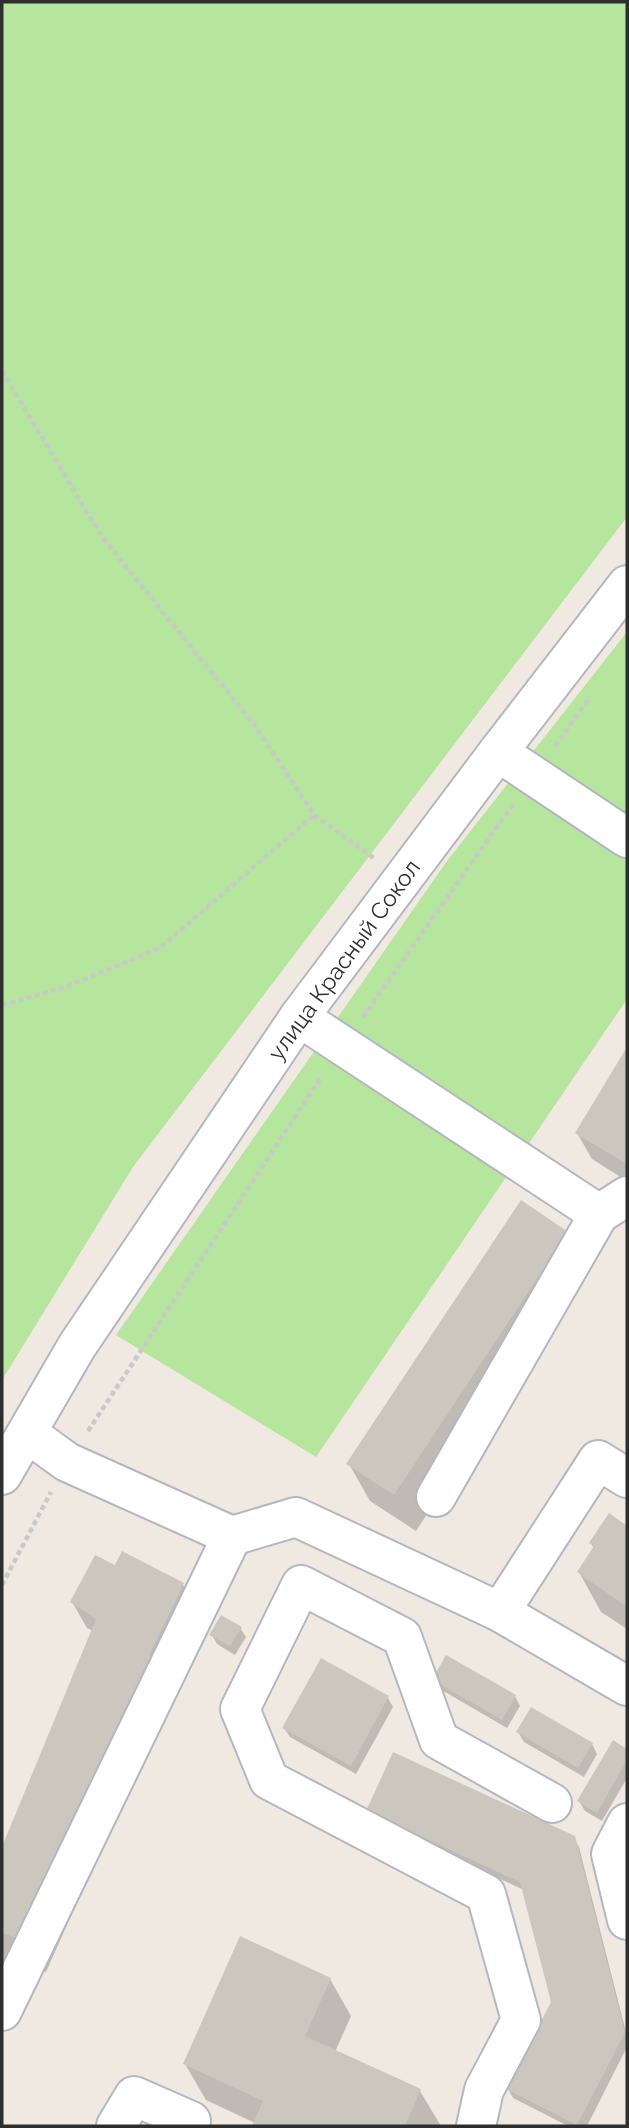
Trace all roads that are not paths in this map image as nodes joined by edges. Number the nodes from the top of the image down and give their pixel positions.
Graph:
1 (627, 585) edge
2 (498, 752) junction
3 (627, 838) edge
4 (299, 1017) junction
5 (613, 1205) edge
6 (27, 1433) junction
7 (2, 1475) edge
8 (627, 1478) edge
9 (436, 1497) dead end
10 (232, 1535) junction
11 (500, 1612) junction
12 (627, 1686) edge
13 (551, 1803) dead end
14 (627, 1823) edge
15 (627, 1920) edge
16 (2, 2011) edge
17 (116, 2126) edge
18 (189, 2126) edge
19 (476, 2126) edge

1 - 2 street, улица Красный Сокол
2 - 3 street
2 - 4 street, улица Красный Сокол
4 - 5 street
4 - 6 street, улица Красный Сокол
5 - 9 street
6 - 7 street, улица Красный Сокол
6 - 10 street
8 - 11 street
10 - 11 street
10 - 16 street
11 - 12 street
13 - 19 street
14 - 15 street
17 - 18 street

